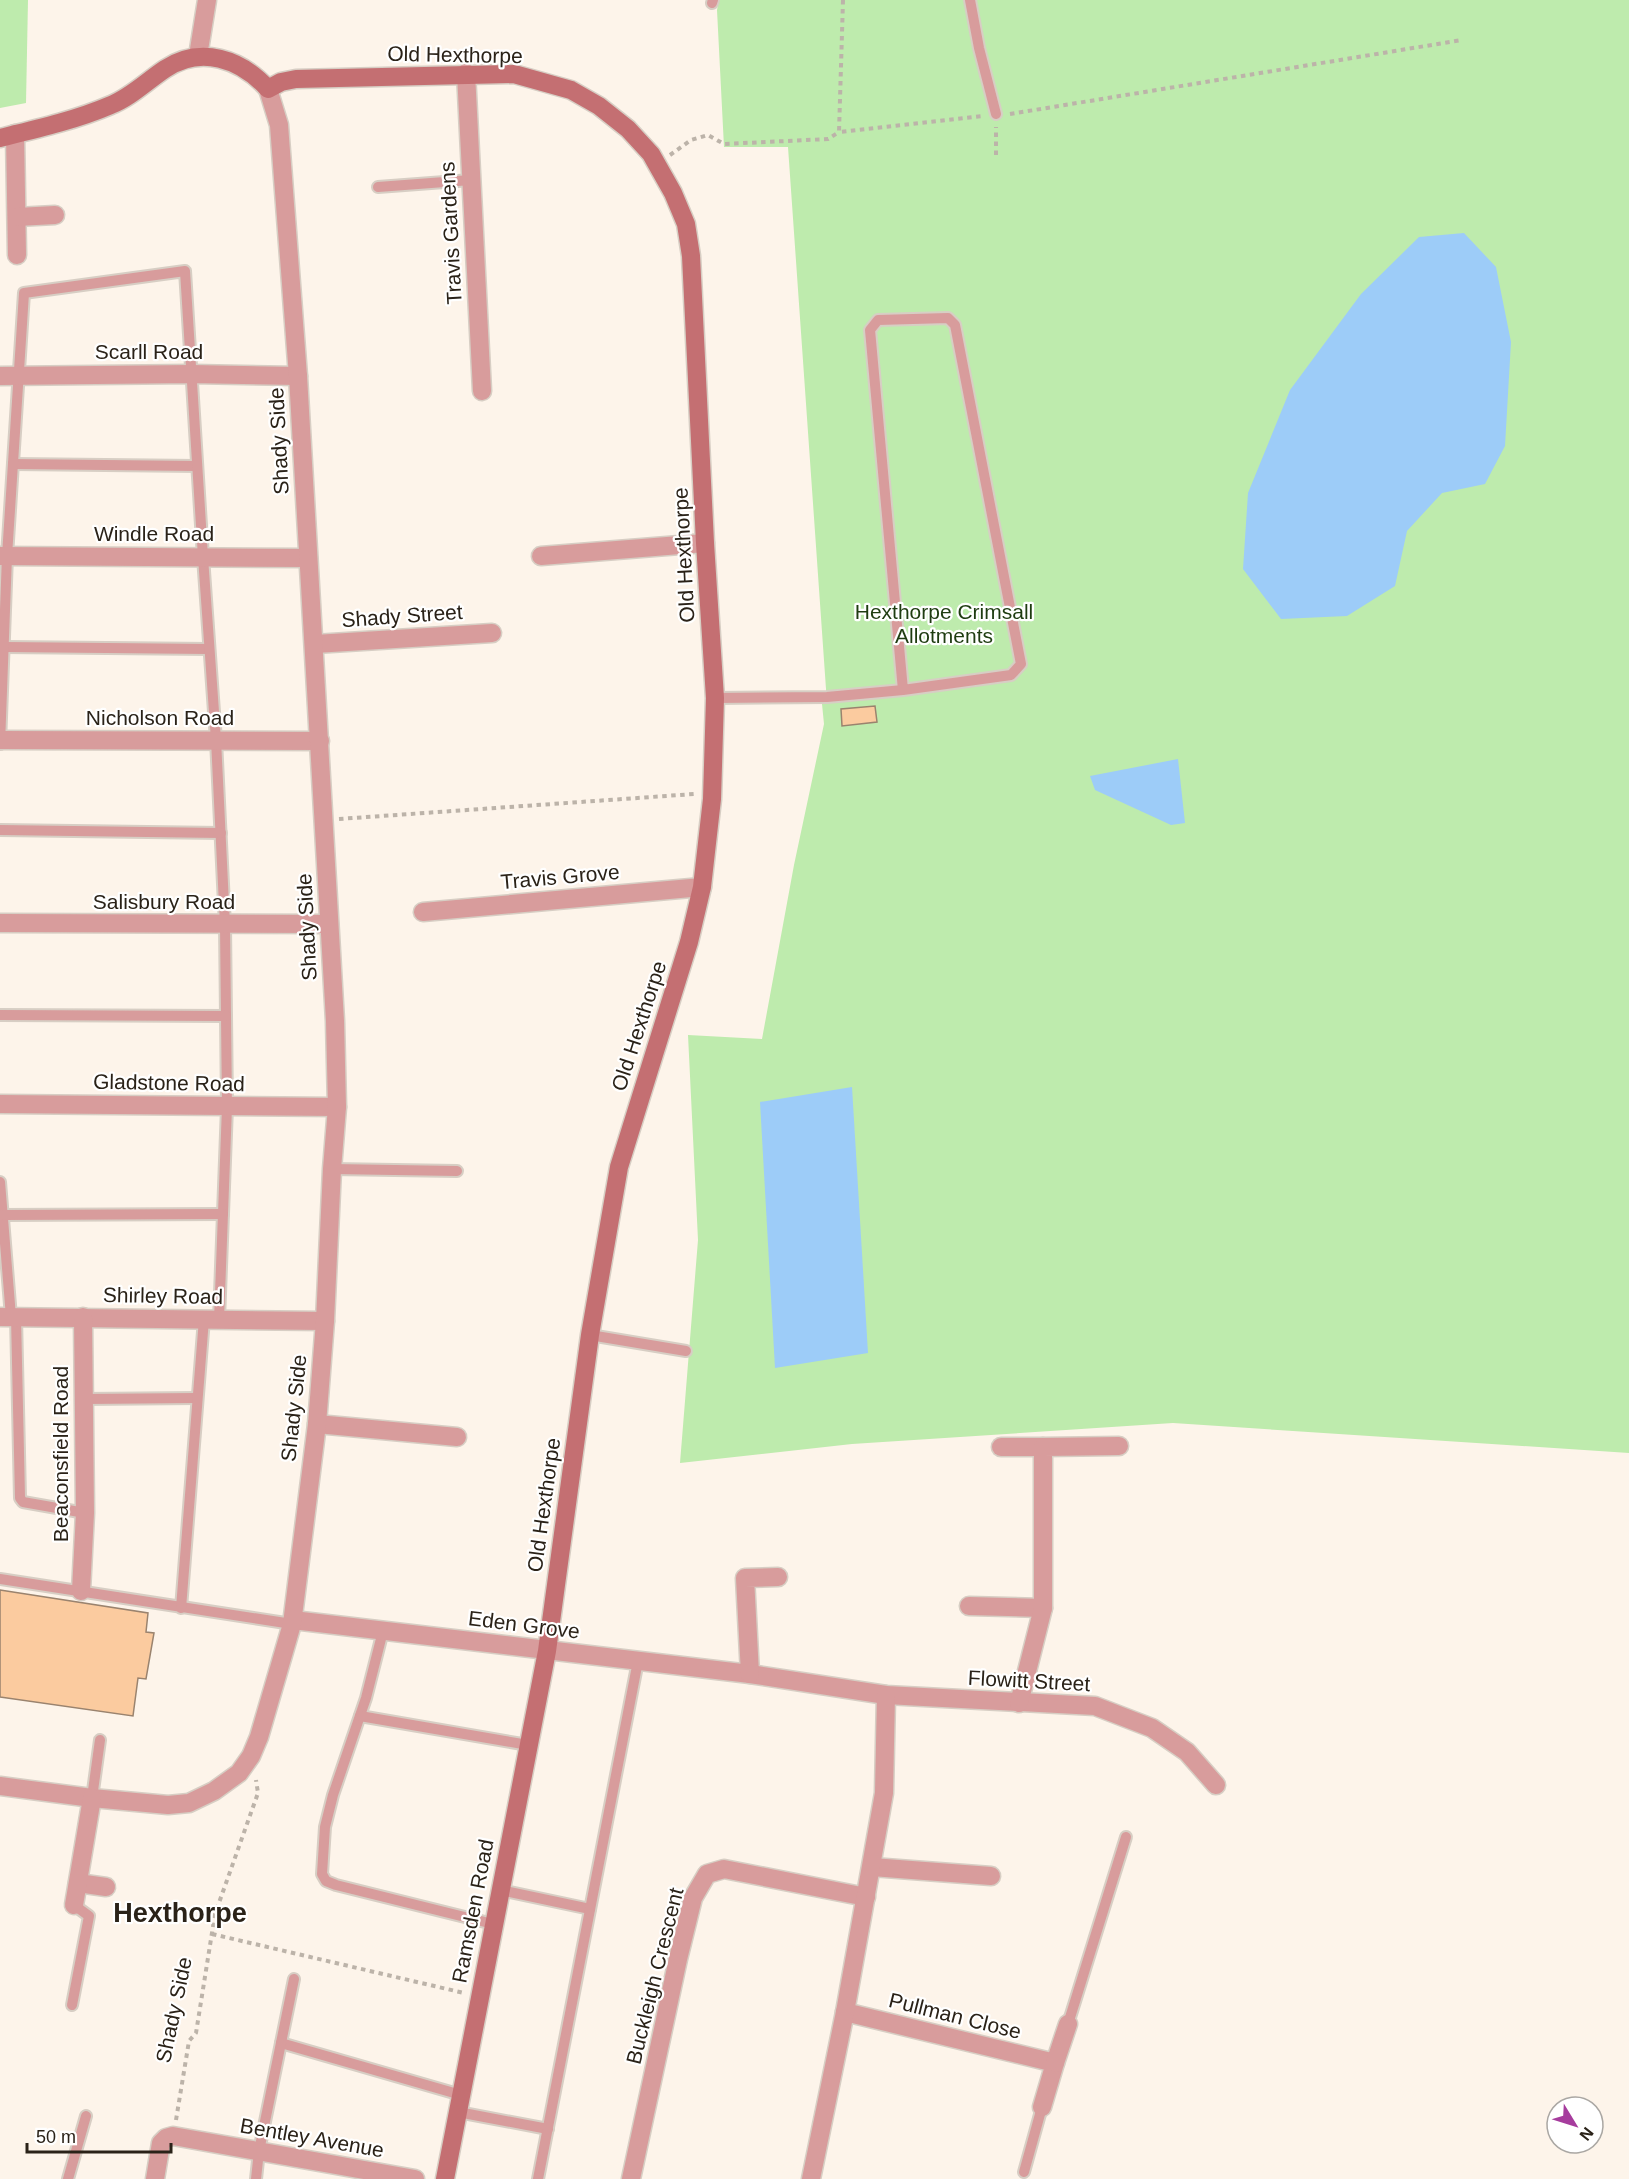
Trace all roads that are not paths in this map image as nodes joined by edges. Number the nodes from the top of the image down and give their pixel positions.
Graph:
1 (207, 0) edge
2 (970, 0) edge
3 (198, 56) junction
4 (466, 73) junction
5 (268, 89) junction
6 (996, 114) road end
7 (8, 136) edge
8 (471, 180) junction
9 (378, 187) dead end
10 (55, 215) dead end
11 (17, 217) junction
12 (17, 255) dead end
13 (192, 374) junction
14 (9, 376) edge
15 (298, 376) junction
16 (482, 391) dead end
17 (13, 464) junction
18 (197, 466) junction
19 (705, 543) junction
20 (4, 556) edge
21 (541, 556) dead end
22 (202, 557) junction
23 (308, 558) junction
24 (492, 633) dead end
25 (315, 644) junction
26 (4, 647) junction
27 (209, 649) junction
28 (903, 690) junction
29 (715, 698) junction
30 (0, 740) edge
31 (216, 740) junction
32 (320, 741) junction
33 (0, 748) edge
34 (0, 830) edge
35 (220, 833) junction
36 (702, 887) junction
37 (423, 912) dead end
38 (0, 923) edge
39 (329, 924) junction
40 (225, 925) junction
41 (0, 1015) edge
42 (226, 1016) junction
43 (0, 1104) edge
44 (227, 1107) junction
45 (337, 1107) junction
46 (332, 1169) junction
47 (457, 1171) dead end
48 (0, 1182) edge
49 (223, 1214) junction
50 (3, 1215) junction
51 (9, 1317) edge
52 (83, 1317) junction
53 (211, 1319) junction
54 (325, 1321) junction
55 (590, 1335) junction
56 (686, 1351) dead end
57 (197, 1398) junction
58 (84, 1400) junction
59 (317, 1424) junction
60 (458, 1437) dead end
61 (1119, 1446) dead end
62 (1001, 1447) dead end
63 (1043, 1447) junction
64 (85, 1513) junction
65 (778, 1576) dead end
66 (0, 1579) edge
67 (81, 1591) junction
68 (969, 1606) dead end
69 (181, 1608) junction
70 (1042, 1608) junction
71 (292, 1622) junction
72 (383, 1631) junction
73 (547, 1651) junction
74 (638, 1661) junction
75 (750, 1674) junction
76 (886, 1695) junction
77 (1019, 1703) junction
78 (360, 1716) junction
79 (100, 1740) dead end
80 (528, 1745) junction
81 (1216, 1785) dead end
82 (0, 1786) edge
83 (92, 1798) junction
84 (1126, 1838) dead end
85 (872, 1867) junction
86 (991, 1876) dead end
87 (78, 1883) junction
88 (106, 1887) dead end
89 (500, 1890) junction
90 (866, 1897) junction
91 (74, 1905) joint
92 (590, 1909) junction
93 (493, 1924) junction
94 (294, 1979) dead end
95 (72, 2005) dead end
96 (845, 2012) junction
97 (1068, 2024) joint
98 (281, 2043) junction
99 (1055, 2063) junction
100 (459, 2104) junction
101 (1042, 2107) joint
102 (86, 2116) dead end
103 (548, 2129) junction
104 (259, 2151) junction
105 (1024, 2172) dead end
106 (68, 2179) edge
107 (155, 2179) edge
108 (256, 2179) edge
109 (415, 2179) edge
110 (445, 2179) edge
111 (538, 2179) edge
112 (631, 2179) edge
113 (811, 2179) edge

1 - 3 street
2 - 6 lane
3 - 5 street
3 - 7 street
4 - 5 street, Old Hexthorpe
4 - 8 street, Travis Gardens
4 - 19 street, Old Hexthorpe
5 - 15 street, Shady Side
7 - 11 street
8 - 9 lane
8 - 16 street, Travis Gardens
10 - 11 street
11 - 12 street
13 - 14 street, Scarll Road
13 - 14 lane
13 - 15 street, Scarll Road
13 - 18 lane
14 - 17 lane
15 - 23 street, Shady Side
17 - 18 lane
17 - 20 lane
18 - 22 lane
19 - 21 street
19 - 29 street, Old Hexthorpe
20 - 22 street, Windle Road
20 - 26 lane
22 - 23 street, Windle Road
22 - 27 lane
23 - 25 street, Shady Side
24 - 25 street, Shady Street
25 - 32 street, Shady Side
26 - 27 lane
26 - 30 lane
27 - 31 lane
28 - 28 lane
28 - 29 lane
29 - 36 street, Old Hexthorpe
30 - 31 street, Nicholson Road
30 - 33 lane
31 - 32 street, Nicholson Road
31 - 35 lane
32 - 39 street, Shady Side
34 - 35 lane
35 - 40 lane
36 - 37 street, Travis Grove
36 - 55 street, Old Hexthorpe
38 - 40 street, Salisbury Road
39 - 40 street, Salisbury Road
39 - 45 street, Shady Side
40 - 42 lane
41 - 42 lane
42 - 44 lane
43 - 44 street, Gladstone Road
44 - 45 street, Gladstone Road
44 - 49 lane
45 - 46 street, Shady Side
46 - 47 lane
46 - 54 street, Shady Side
48 - 50 lane
49 - 50 lane
49 - 53 lane
50 - 51 lane
51 - 52 street, Shirley Road
51 - 64 lane
52 - 53 street, Shirley Road
52 - 58 street, Beaconsfield Road
53 - 54 street, Shirley Road
53 - 57 lane
54 - 59 street, Shady Side
55 - 56 lane
55 - 73 street, Old Hexthorpe
57 - 58 lane
57 - 69 lane
58 - 64 street, Beaconsfield Road
59 - 60 street
59 - 71 street, Shady Side
61 - 63 street
62 - 63 street
63 - 70 street
64 - 67 street, Beaconsfield Road
65 - 75 street
66 - 67 lane
67 - 69 lane
68 - 70 street
69 - 71 lane
70 - 77 street
71 - 72 street, Eden Grove
71 - 83 street, Shady Side
72 - 73 street, Eden Grove
72 - 78 lane
73 - 74 street, Eden Grove
73 - 80 street, Ramsden Road
74 - 75 street, Eden Grove
74 - 92 lane
75 - 76 street, Eden Grove
76 - 77 street, Flowitt Street
76 - 85 street
77 - 81 street, Flowitt Street
78 - 80 lane
78 - 93 lane
79 - 83 lane
80 - 89 street, Ramsden Road
82 - 83 street, Shady Side
83 - 87 street
84 - 97 lane
85 - 86 street
85 - 90 street
87 - 88 street
87 - 91 street
89 - 92 lane
89 - 93 street, Ramsden Road
90 - 96 street
90 - 112 street, Buckleigh Crescent
91 - 95 lane
92 - 103 lane
93 - 100 street, Ramsden Road
94 - 98 lane
96 - 99 street, Pullman Close
96 - 113 street
97 - 99 street
98 - 100 lane
98 - 104 lane
99 - 101 street
100 - 103 lane
100 - 110 street, Ramsden Road
101 - 105 lane
102 - 106 lane
103 - 111 lane
104 - 107 street, Bentley Avenue
104 - 108 lane
104 - 109 street, Bentley Avenue

